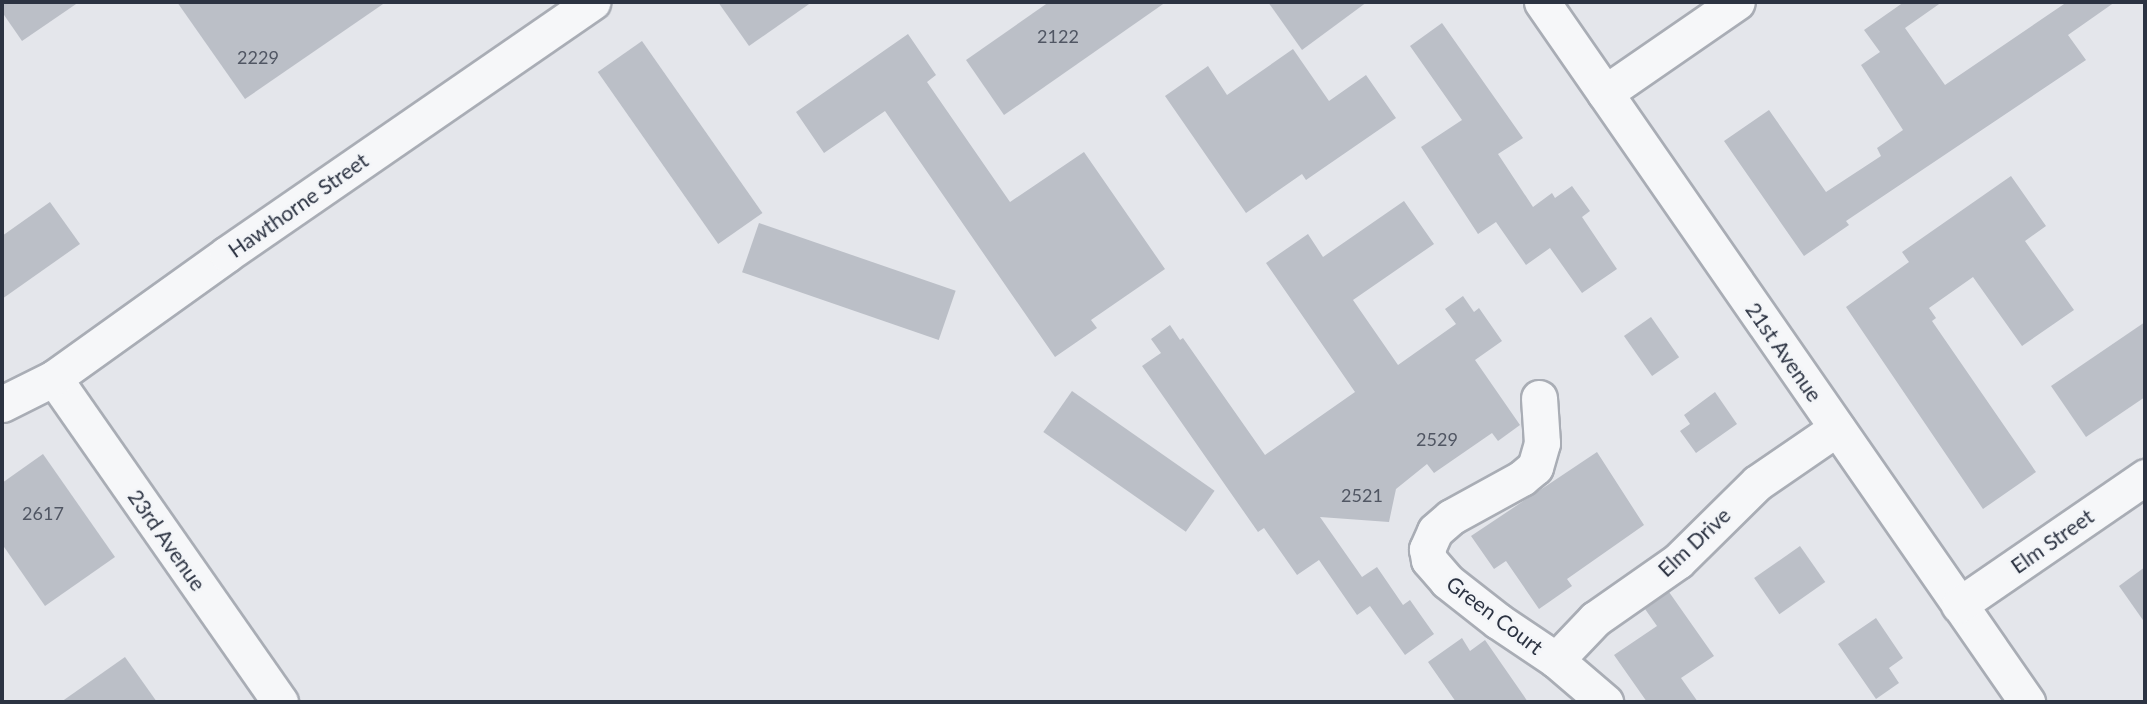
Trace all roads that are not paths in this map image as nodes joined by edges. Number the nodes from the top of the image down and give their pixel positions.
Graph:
1 (592, 2) edge
2 (1542, 2) edge
3 (1737, 2) edge
4 (1605, 93) junction
5 (54, 378) junction
6 (1539, 398) dead end
7 (2, 404) edge
8 (1837, 429) junction
9 (2145, 477) edge
10 (1959, 605) junction
11 (1556, 660) junction
12 (280, 702) edge
13 (1605, 702) edge
14 (2026, 702) edge

1 - 5 street, Hawthorne Street
2 - 4 street, 21st Avenue
3 - 4 street
4 - 8 street, 21st Avenue
5 - 7 street, Hawthorne Street
5 - 12 street, 23rd Avenue
6 - 11 street, Green Court
8 - 10 street, 21st Avenue
8 - 11 street, Elm Drive
9 - 10 street, Elm Street
10 - 14 street, 21st Avenue
11 - 13 street, Green Court

